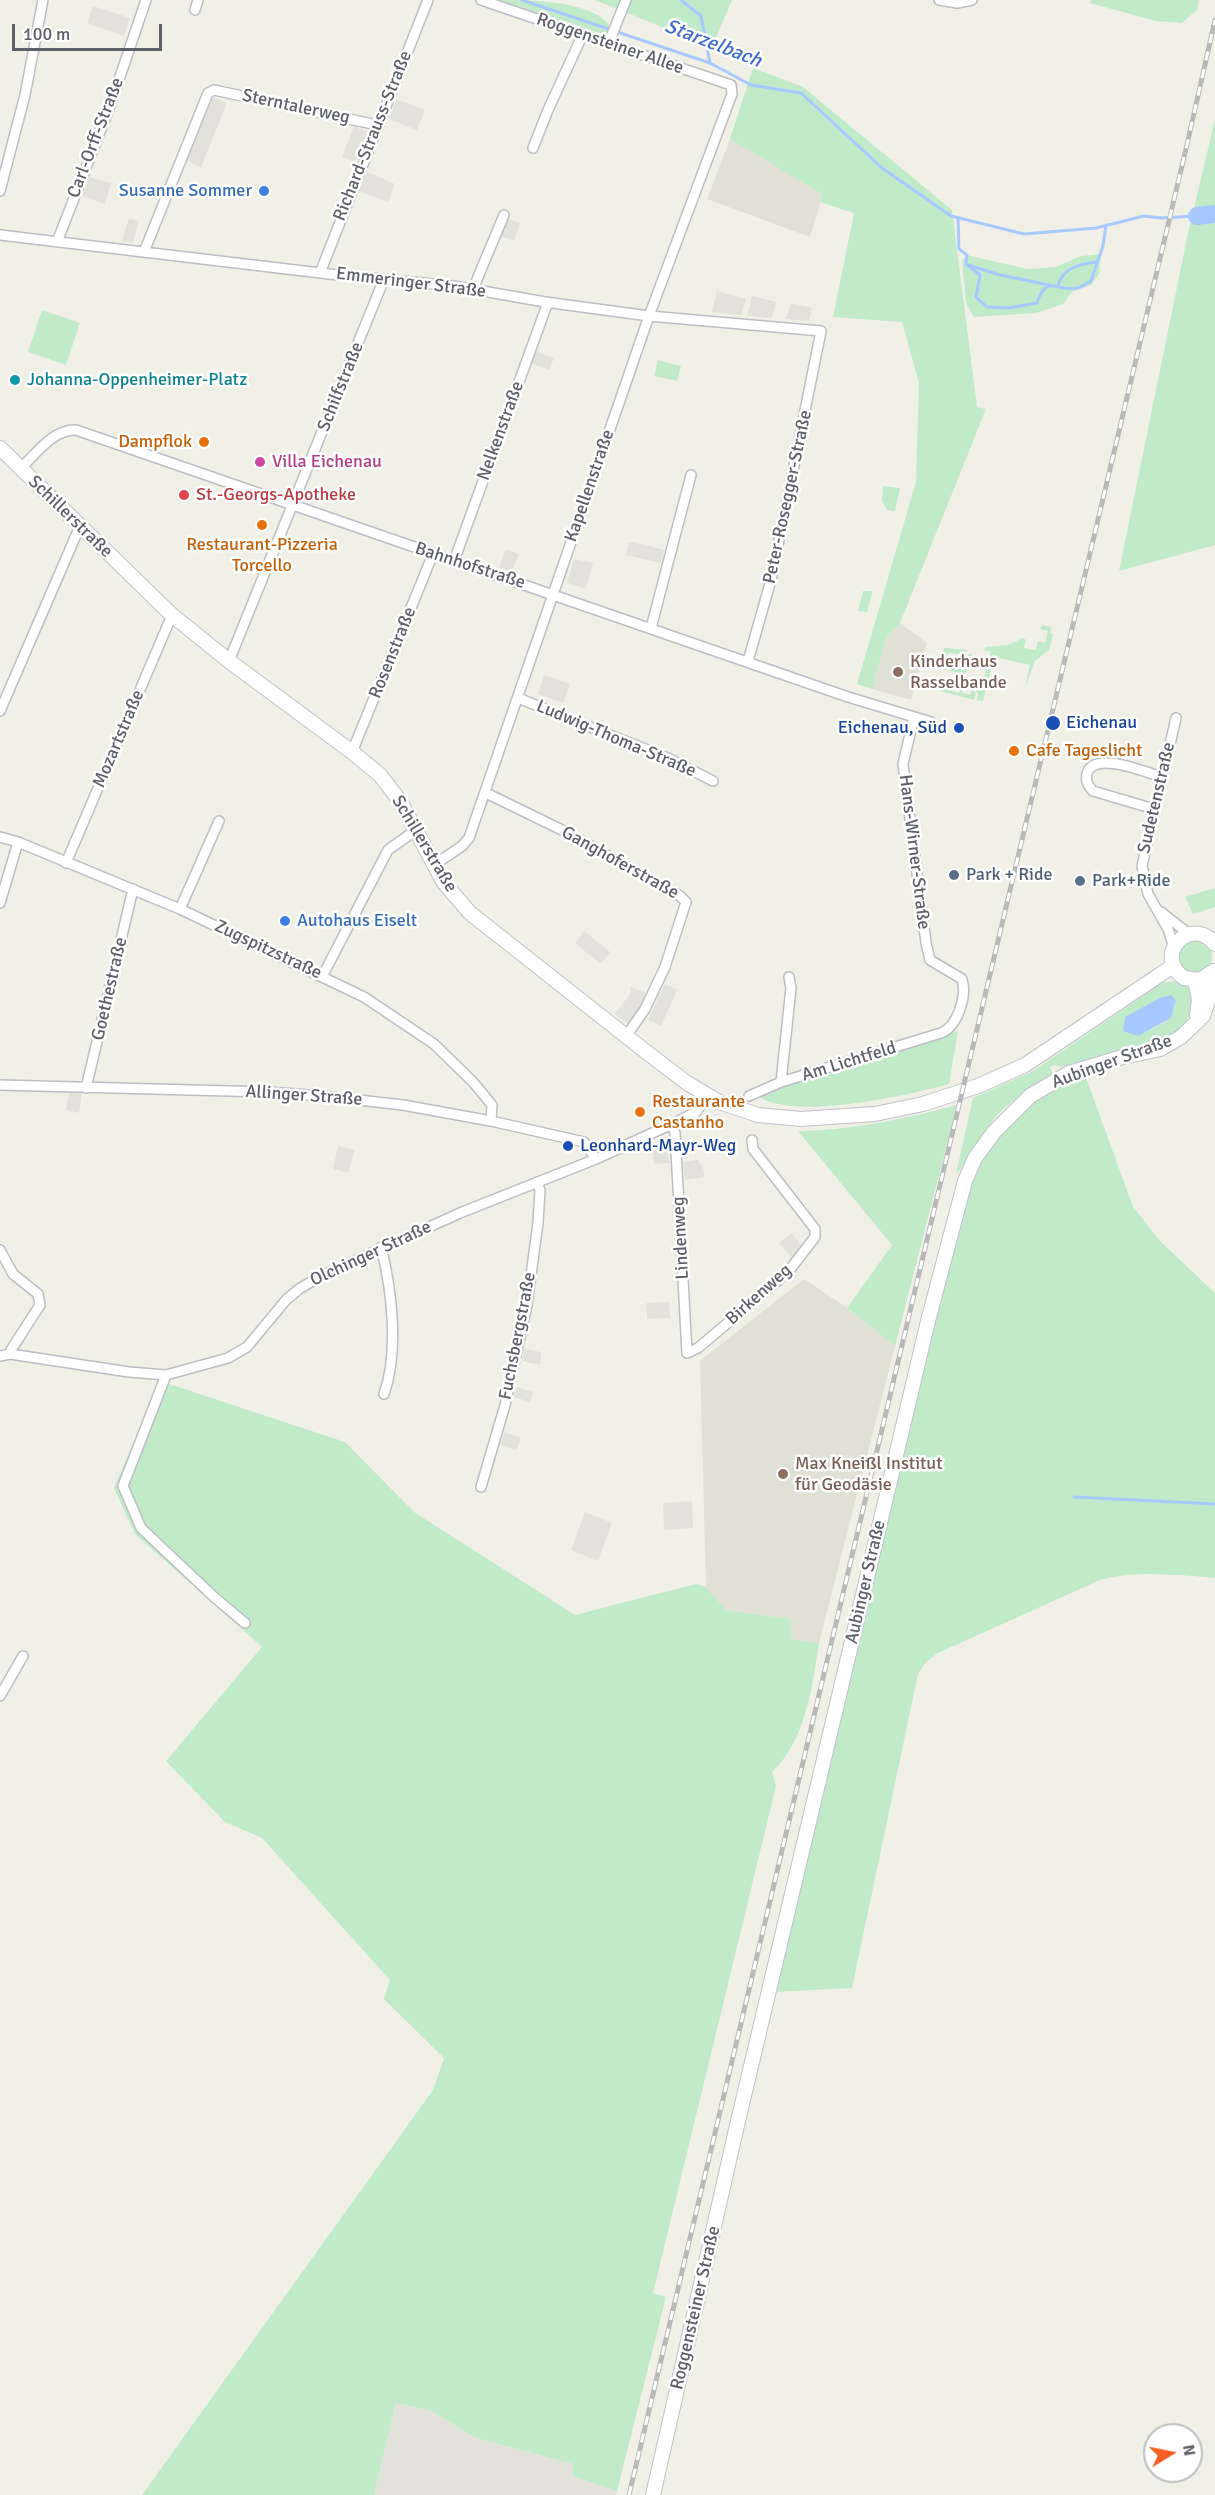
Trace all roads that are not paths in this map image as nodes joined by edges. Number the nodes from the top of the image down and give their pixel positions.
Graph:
1 (43, 0) edge
2 (146, 0) edge
3 (198, 0) edge
4 (428, 0) edge
5 (482, 0) edge
6 (626, 0) edge
7 (939, 0) edge
8 (972, 0) edge
9 (195, 10) dead end
10 (583, 34) junction
11 (610, 39) junction
12 (732, 94) joint
13 (377, 125) junction
14 (533, 148) dead end
15 (0, 191) edge
16 (504, 215) dead end
17 (0, 235) edge
18 (57, 242) junction
19 (144, 252) junction
20 (320, 273) junction
21 (384, 279) junction
22 (473, 289) junction
23 (548, 302) junction
24 (649, 316) junction
25 (822, 332) joint
26 (0, 448) edge
27 (20, 469) junction
28 (691, 475) dead end
29 (293, 506) junction
30 (80, 526) junction
31 (433, 554) junction
32 (454, 561) junction
33 (552, 594) junction
34 (172, 615) junction
35 (651, 628) junction
36 (748, 661) junction
37 (229, 662) junction
38 (518, 698) junction
39 (0, 711) edge
40 (914, 717) junction
41 (1176, 718) dead end
42 (931, 722) dead end
43 (352, 752) junction
44 (1162, 777) junction
45 (713, 781) dead end
46 (486, 793) junction
47 (1154, 809) junction
48 (219, 821) dead end
49 (416, 830) junction
50 (0, 837) edge
51 (18, 842) junction
52 (66, 863) junction
53 (434, 865) junction
54 (133, 889) junction
55 (0, 903) edge
56 (180, 909) junction
57 (1159, 910) junction
58 (1189, 934) junction
59 (1215, 944) edge
60 (1174, 947) junction
61 (1173, 966) junction
62 (1212, 972) edge
63 (323, 975) junction
64 (789, 977) dead end
65 (1195, 980) junction
66 (950, 1029) joint
67 (1190, 1030) junction
68 (627, 1035) junction
69 (781, 1082) junction
70 (0, 1085) edge
71 (86, 1088) junction
72 (708, 1096) junction
73 (749, 1096) dead end
74 (491, 1121) junction
75 (672, 1124) junction
76 (752, 1140) dead end
77 (596, 1158) junction
78 (537, 1182) junction
79 (381, 1247) junction
80 (0, 1250) edge
81 (687, 1353) joint
82 (10, 1354) junction
83 (0, 1356) edge
84 (166, 1375) junction
85 (384, 1394) dead end
86 (481, 1487) dead end
87 (245, 1623) dead end
88 (23, 1656) dead end
89 (0, 1696) edge
90 (738, 2121) joint
91 (653, 2495) edge

1 - 15 street
2 - 18 street, Carl-Orff-Straße
3 - 9 street
4 - 13 street, Richard-Strauss-Straße
5 - 10 street, Roggensteiner Allee
6 - 11 street
7 - 8 street
10 - 11 street, Roggensteiner Allee
10 - 14 street
11 - 12 street, Roggensteiner Allee
12 - 24 street, Kapellenstraße
13 - 19 street, Sterntalerweg
13 - 20 street, Richard-Strauss-Straße
16 - 22 street
17 - 18 street, Emmeringer Straße
18 - 19 street, Emmeringer Straße
19 - 20 street, Emmeringer Straße
20 - 21 street, Emmeringer Straße
21 - 22 street, Emmeringer Straße
21 - 29 street, Schilfstraße
22 - 23 street, Emmeringer Straße
23 - 24 street, Emmeringer Straße
23 - 32 street, Nelkenstraße
24 - 25 street, Emmeringer Straße
24 - 33 street, Kapellenstraße
25 - 36 street, Peter-Rosegger-Straße
26 - 27 street, Schillerstraße
27 - 29 street, Bahnhofstraße
27 - 30 street, Schillerstraße
28 - 35 street
29 - 31 street, Bahnhofstraße
29 - 37 street, Schilfstraße
30 - 34 street, Schillerstraße
30 - 39 street
31 - 32 street, Bahnhofstraße
31 - 43 street, Rosenstraße
32 - 33 street, Bahnhofstraße
33 - 35 street, Bahnhofstraße
33 - 38 street, Kapellenstraße
34 - 37 street, Schillerstraße
34 - 52 street, Mozartstraße
35 - 36 street, Bahnhofstraße
36 - 40 street, Bahnhofstraße
37 - 43 street, Schillerstraße
38 - 45 street, Ludwig-Thoma-Straße
38 - 46 street, Kapellenstraße
40 - 42 street, Bahnhofstraße
40 - 66 street, Hans-Wirner-Straße
41 - 44 street, Sudetenstraße
43 - 49 street, Schillerstraße
44 - 47 street, Sudetenstraße
44 - 47 street
46 - 53 street, Kapellenstraße
46 - 68 street, Ganghoferstraße
47 - 57 street, Sudetenstraße
48 - 56 street
49 - 53 street, Schillerstraße
49 - 63 street
50 - 51 street, Zugspitzstraße
51 - 52 street, Zugspitzstraße
51 - 55 street
52 - 54 street, Zugspitzstraße
53 - 68 street, Schillerstraße
54 - 56 street, Zugspitzstraße
54 - 71 street, Goethestraße
56 - 63 street, Zugspitzstraße
57 - 58 street, Sudetenstraße
57 - 60 street, Sudetenstraße
58 - 59 street
58 - 60 street
60 - 61 street
61 - 65 street
61 - 72 street, Schillerstraße
62 - 65 street
62 - 67 street, Aubinger Straße
63 - 74 street, Zugspitzstraße
64 - 69 street
65 - 67 street, Aubinger Straße
66 - 69 street, Am Lichtfeld
67 - 90 street, Aubinger Straße
68 - 72 street, Schillerstraße
69 - 73 street, Am Lichtfeld
70 - 71 street, Allinger Straße
71 - 74 street, Allinger Straße
72 - 75 street, Olchinger Straße
74 - 77 street, Allinger Straße
75 - 77 street, Olchinger Straße
75 - 81 street, Lindenweg
76 - 81 street, Birkenweg
77 - 78 street, Olchinger Straße
78 - 79 street, Olchinger Straße
78 - 86 street, Fuchsbergstraße
79 - 84 street, Olchinger Straße
79 - 85 street
80 - 82 street
82 - 83 street, Olchinger Straße
82 - 84 street, Olchinger Straße
84 - 87 street
88 - 89 street
90 - 91 street, Roggensteiner Straße

